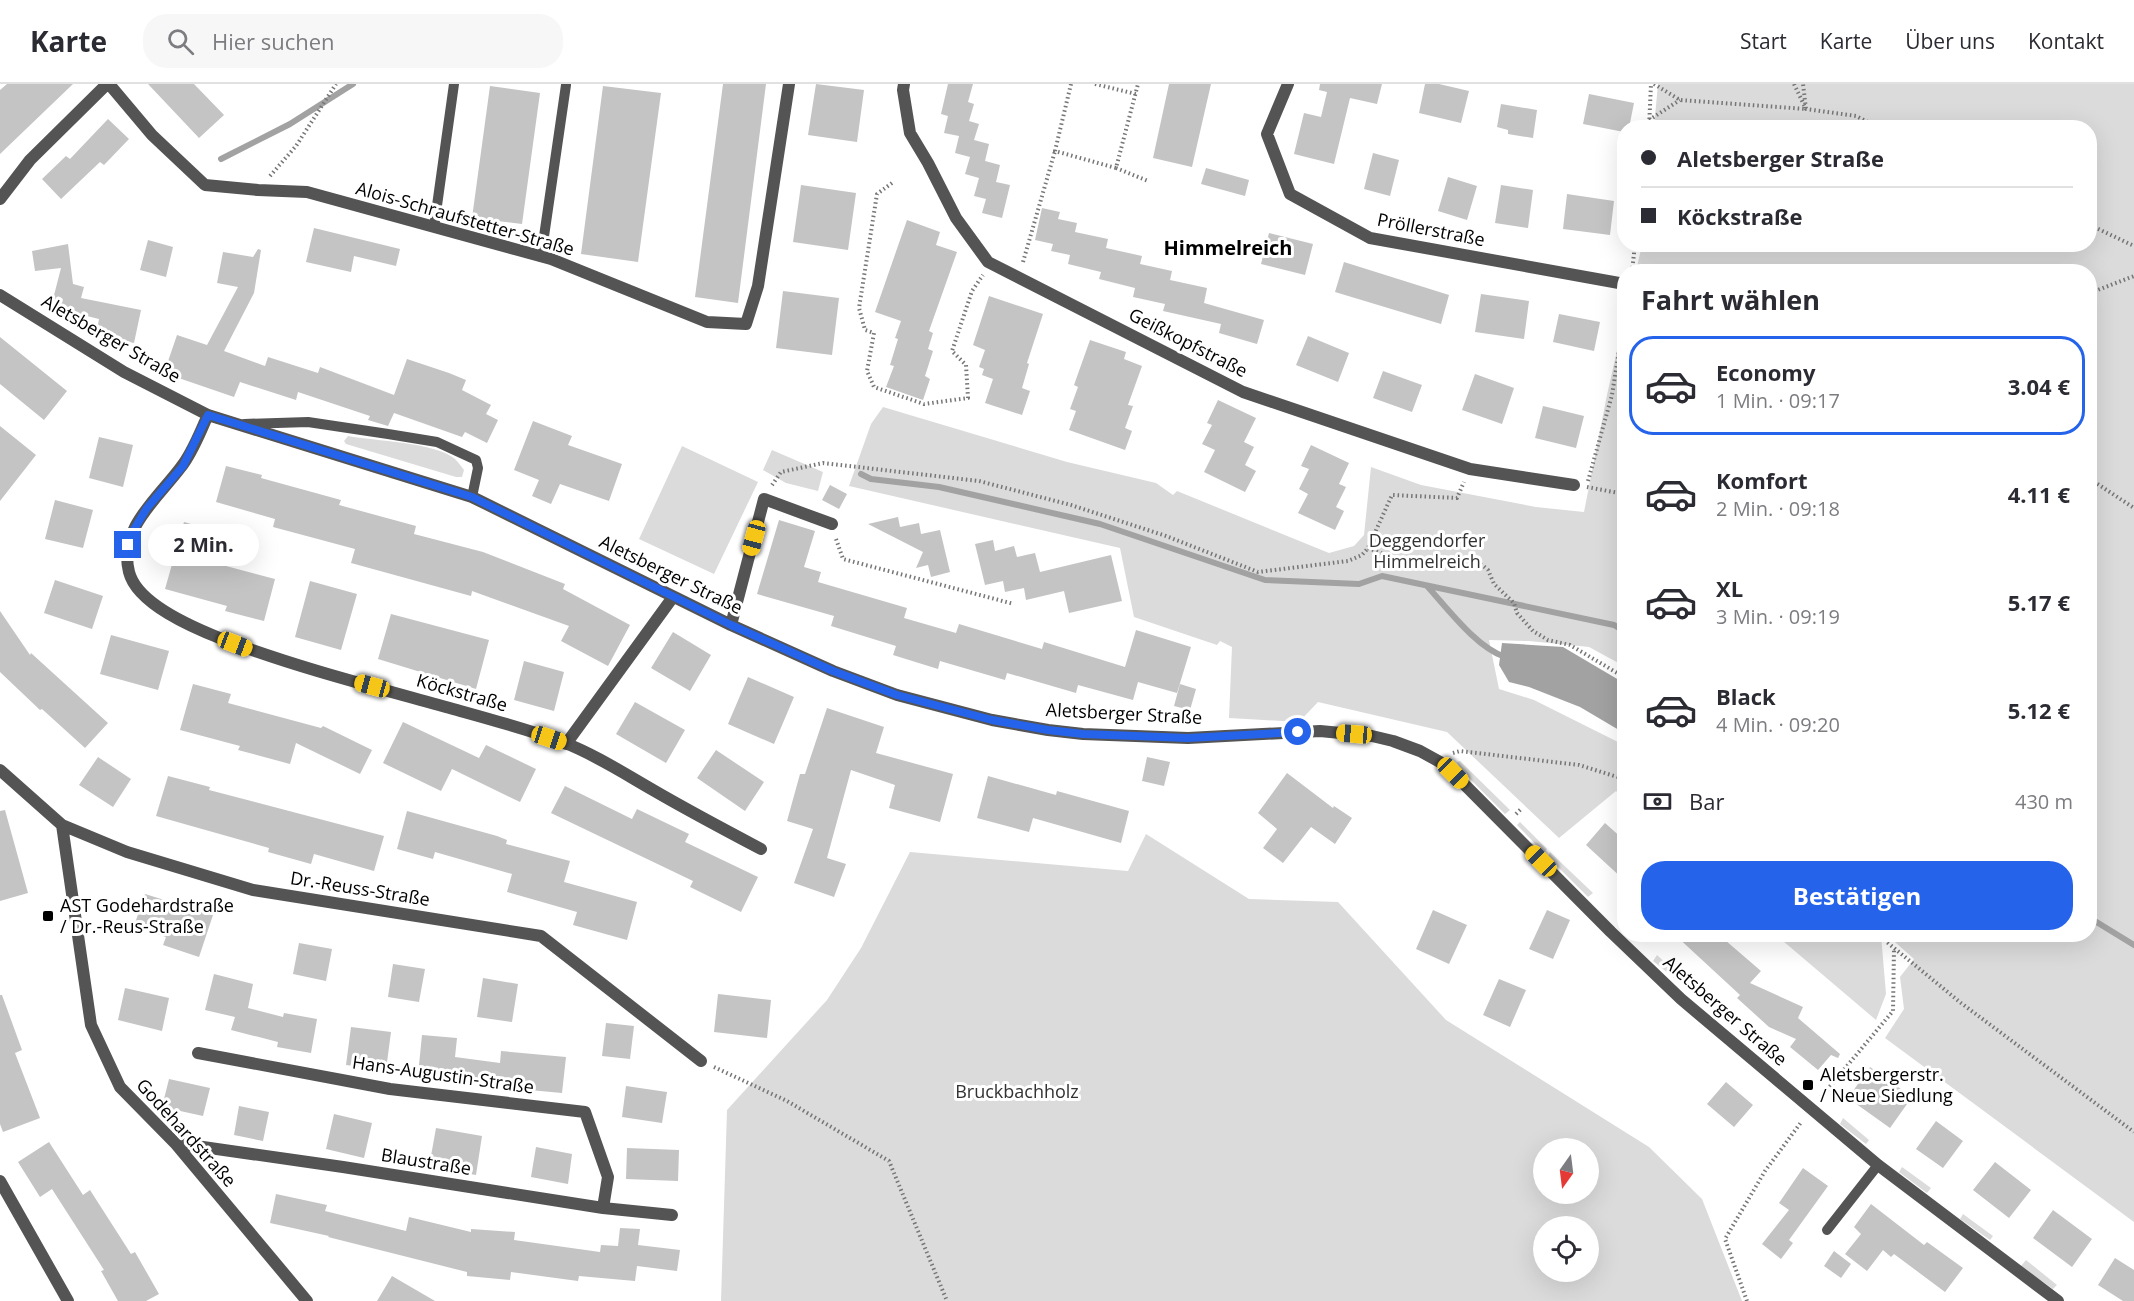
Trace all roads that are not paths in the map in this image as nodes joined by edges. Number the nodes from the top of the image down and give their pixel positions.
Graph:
1 (108, 84) edge
2 (454, 84) edge
3 (789, 84) edge
4 (904, 84) edge
5 (1288, 84) edge
6 (566, 85) edge
7 (0, 199) edge
8 (434, 227) junction
9 (542, 257) junction
10 (1617, 283) edge
11 (0, 295) edge
12 (208, 415) junction
13 (241, 424) junction
14 (1574, 485) road end
15 (472, 497) junction
16 (832, 524) road end
17 (673, 597) junction
18 (731, 625) junction
19 (566, 744) junction
20 (0, 770) edge
21 (62, 825) junction
22 (761, 849) dead end
23 (1617, 938) edge
24 (1622, 942) edge
25 (198, 1053) dead end
26 (701, 1061) road end
27 (175, 1143) junction
28 (1878, 1164) junction
29 (0, 1181) edge
30 (603, 1208) junction
31 (672, 1215) dead end
32 (1827, 1230) dead end
33 (68, 1301) edge
34 (307, 1301) edge
35 (2058, 1301) edge

1 - 7 street
1 - 8 street, Alois-Schraufstetter-Straße
2 - 8 lane
3 - 9 street, Alois-Schraufstetter-Straße
4 - 14 street, Geißkopfstraße
5 - 10 street, Pröllerstraße
6 - 9 lane
8 - 9 street, Alois-Schraufstetter-Straße
11 - 12 street, Aletsberger Straße
12 - 13 street, Aletsberger Straße
12 - 19 street, Köckstraße
13 - 15 street, Aletsberger Straße
13 - 15 lane
15 - 17 street, Aletsberger Straße
16 - 18 street
17 - 18 street, Aletsberger Straße
17 - 19 street
18 - 23 street, Aletsberger Straße
19 - 22 street, Köckstraße
20 - 21 street, Dr.-Reuss-Straße
21 - 26 street, Dr.-Reuss-Straße
21 - 27 street, Godehardstraße
24 - 28 street, Aletsberger Straße
25 - 30 street, Hans-Augustin-Straße
27 - 30 street, Blaustraße
27 - 34 street, Godehardstraße
28 - 32 lane
28 - 35 street, Aletsberger Straße
29 - 33 street
30 - 31 street, Blaustraße

